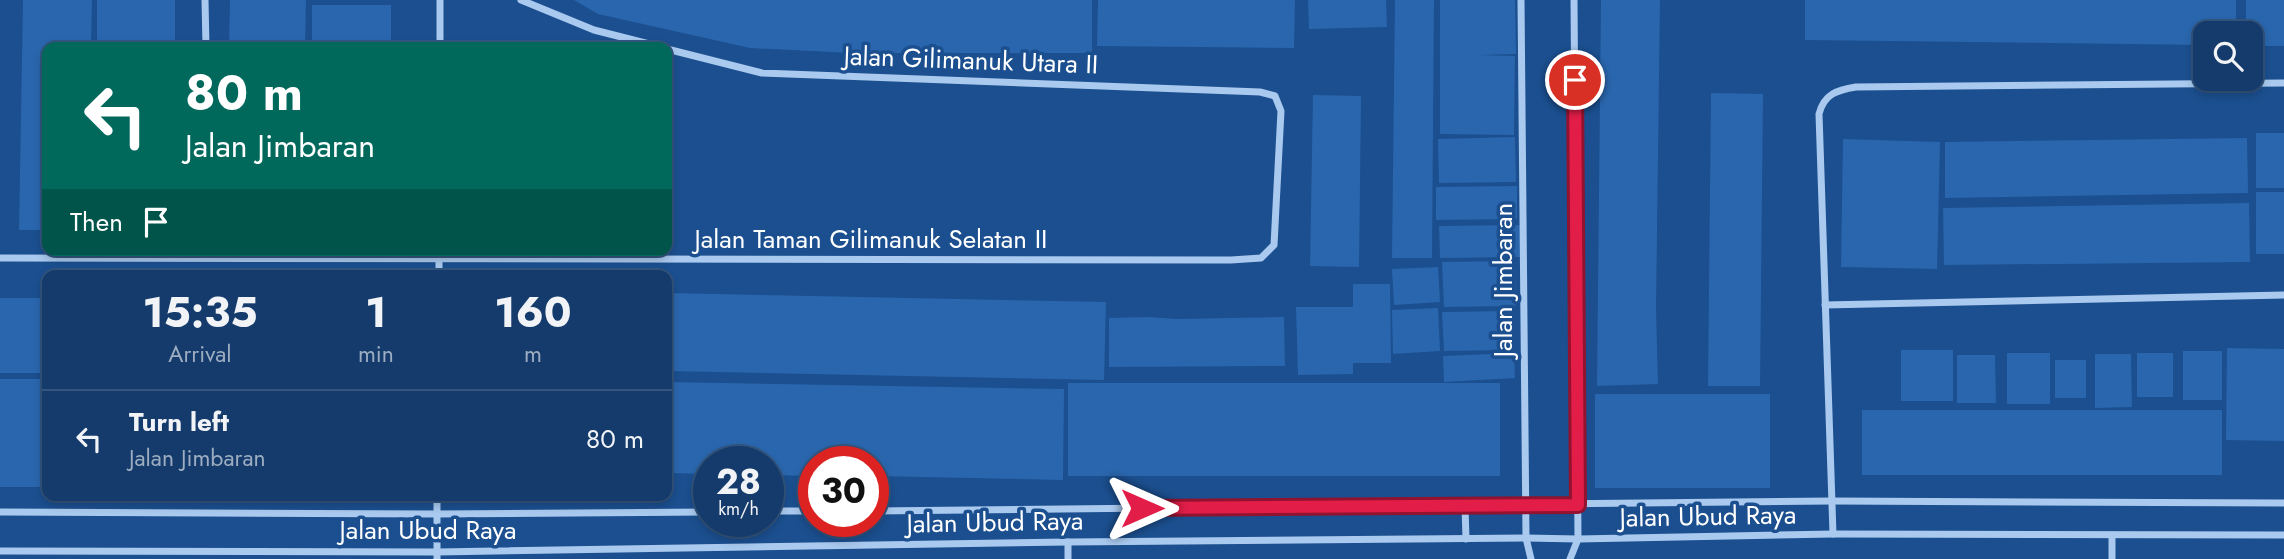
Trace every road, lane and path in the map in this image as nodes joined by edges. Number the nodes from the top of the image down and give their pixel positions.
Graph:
1 (205, 0) edge
2 (440, 0) edge
3 (521, 0) edge
4 (1521, 0) edge
5 (1574, 0) edge
6 (205, 42) edge
7 (440, 42) edge
8 (641, 42) edge
9 (672, 50) edge
10 (2284, 83) edge
11 (207, 256) edge
12 (439, 256) edge
13 (0, 258) edge
14 (1261, 258) joint
15 (207, 260) junction
16 (439, 260) junction
17 (439, 270) edge
18 (2284, 295) edge
19 (1825, 305) junction
20 (437, 501) edge
21 (1832, 501) junction
22 (2284, 503) edge
23 (1525, 505) junction
24 (1578, 505) junction
25 (1465, 506) junction
26 (889, 510) edge
27 (0, 512) edge
28 (693, 512) edge
29 (437, 514) junction
30 (1833, 534) junction
31 (2112, 535) junction
32 (2284, 535) edge
33 (1525, 538) junction
34 (1466, 539) junction
35 (1578, 539) junction
36 (1069, 542) junction
37 (0, 551) edge
38 (437, 555) edge
39 (1068, 559) edge
40 (1531, 559) edge
41 (1570, 559) edge
42 (2112, 559) edge

1 - 6 street
2 - 7 street
3 - 8 street
4 - 23 street, Jalan Jimbaran
5 - 24 street
9 - 14 street, Jalan Gilimanuk Utara II
10 - 19 street
11 - 15 street
12 - 16 street
13 - 15 street, Jalan Taman Gilimanuk Selatan II
14 - 16 street, Jalan Taman Gilimanuk Selatan II
15 - 16 street, Jalan Taman Gilimanuk Selatan II
16 - 17 street
18 - 19 street
19 - 21 street
20 - 29 street
21 - 22 street, Jalan Ubud Raya
21 - 24 street, Jalan Ubud Raya
21 - 30 street
23 - 24 street, Jalan Ubud Raya
23 - 25 street, Jalan Ubud Raya
23 - 33 street, Jalan Jimbaran
24 - 35 street
25 - 26 street, Jalan Ubud Raya
25 - 34 street
27 - 29 street, Jalan Ubud Raya
28 - 29 street, Jalan Ubud Raya
29 - 38 street
30 - 31 street, Jalan Ubud Raya
30 - 35 street, Jalan Ubud Raya
31 - 32 street, Jalan Ubud Raya
31 - 42 street
33 - 34 street, Jalan Ubud Raya
33 - 35 street, Jalan Ubud Raya
33 - 40 street, Jalan Jimbaran
34 - 36 street, Jalan Ubud Raya
35 - 41 street
36 - 38 street, Jalan Ubud Raya
36 - 39 street
37 - 38 street, Jalan Ubud Raya

